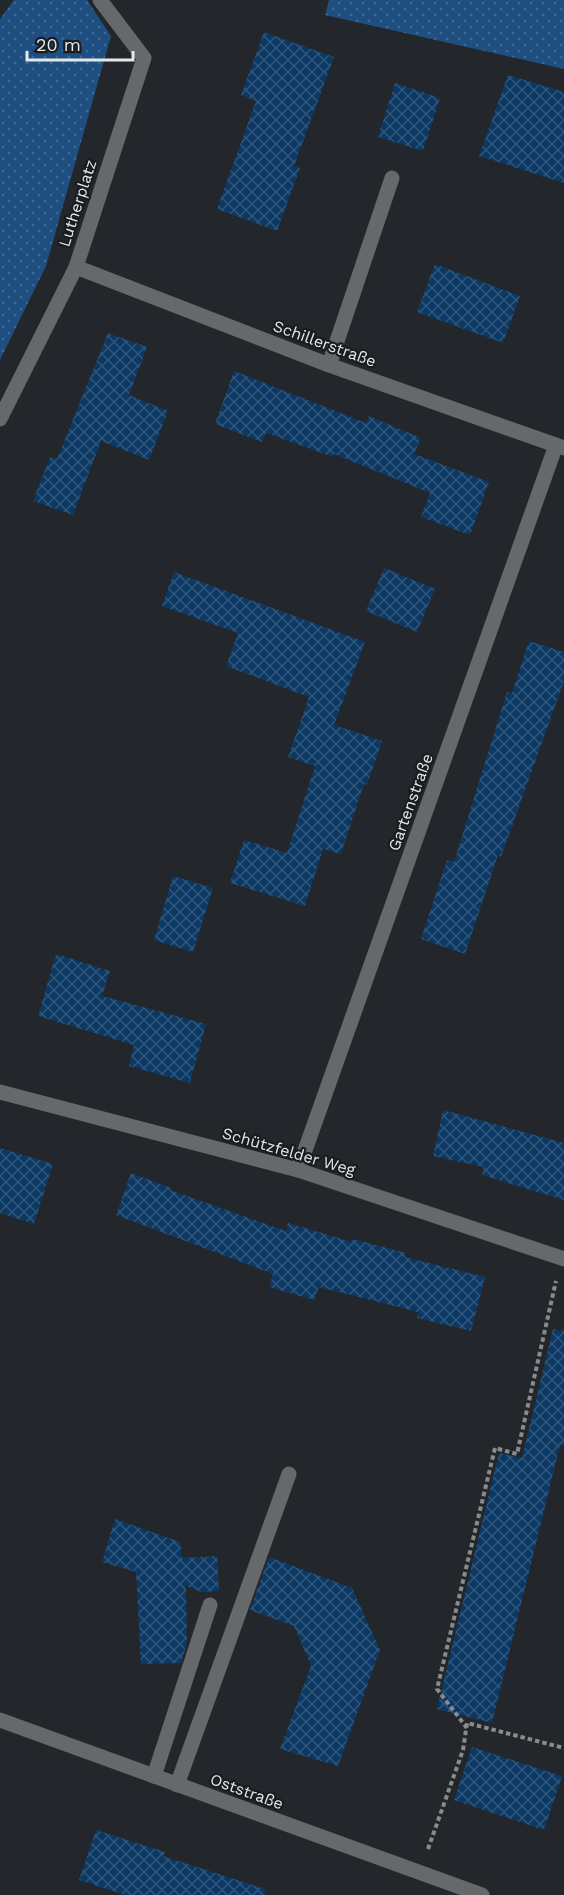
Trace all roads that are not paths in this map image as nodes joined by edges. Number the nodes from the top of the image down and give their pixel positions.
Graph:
1 (100, 0) edge
2 (392, 178) dead end
3 (76, 267) junction
4 (329, 365) junction
5 (0, 419) edge
6 (560, 447) edge
7 (0, 1092) edge
8 (298, 1170) junction
9 (563, 1258) edge
10 (289, 1474) dead end
11 (210, 1605) dead end
12 (0, 1720) edge
13 (154, 1776) junction
14 (177, 1785) junction
15 (482, 1895) edge

1 - 3 street, Lutherplatz
2 - 4 street
3 - 4 street, Schillerstraße
3 - 5 street, Lutherplatz
4 - 6 street, Schillerstraße
6 - 8 street, Gartenstraße
7 - 8 street, Schützfelder Weg
8 - 9 street, Schützfelder Weg
10 - 14 street
11 - 13 street
12 - 13 street, Oststraße
13 - 14 street, Oststraße
14 - 15 street, Oststraße

